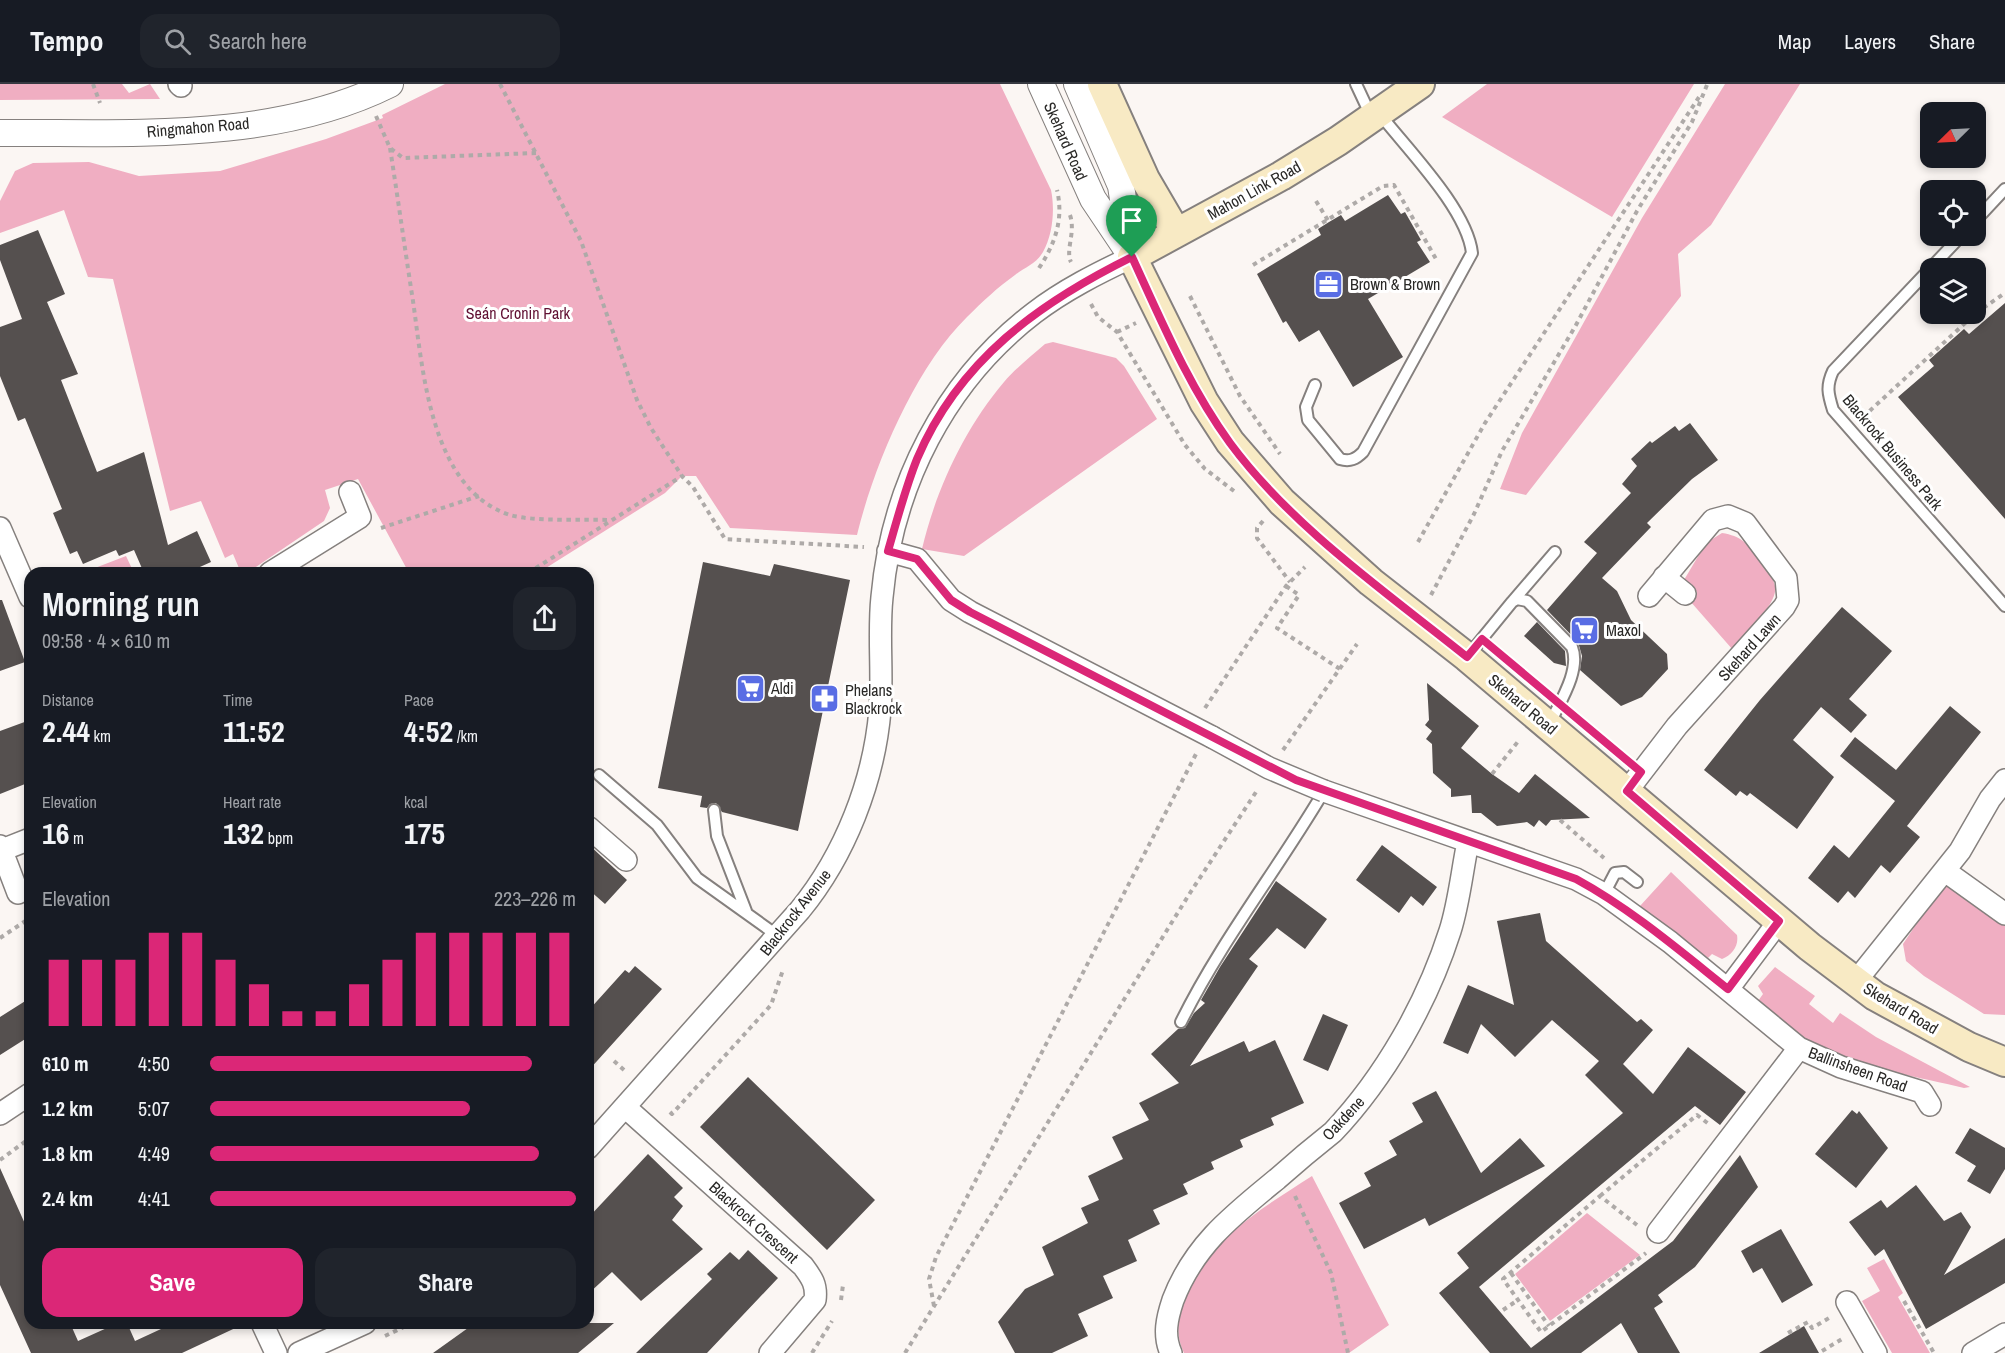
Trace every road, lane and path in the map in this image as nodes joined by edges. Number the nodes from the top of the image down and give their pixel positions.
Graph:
1 (93, 84) edge
2 (500, 84) edge
3 (1041, 84) edge
4 (1077, 84) edge
5 (1102, 84) edge
6 (1356, 84) edge
7 (1420, 84) edge
8 (1708, 84) edge
9 (379, 89) edge
10 (100, 103) dead end
11 (1375, 115) junction
12 (0, 133) edge
13 (390, 148) junction
14 (536, 153) junction
15 (1064, 188) dead end
16 (2005, 189) edge
17 (1057, 190) dead end
18 (1316, 201) dead end
19 (1986, 209) edge
20 (1328, 220) junction
21 (1176, 232) junction
22 (1952, 246) edge
23 (1132, 257) junction
24 (1436, 259) dead end
25 (1071, 262) dead end
26 (1253, 265) dead end
27 (1039, 268) dead end
28 (2005, 293) edge
29 (1190, 296) dead end
30 (1089, 300) dead end
31 (1986, 306) edge
32 (1963, 324) edge
33 (1128, 327) dead end
34 (1117, 332) junction
35 (1315, 385) dead end
36 (1850, 429) junction
37 (1282, 457) dead end
38 (682, 476) junction
39 (350, 492) dead end
40 (1238, 495) dead end
41 (480, 496) junction
42 (1266, 518) dead end
43 (611, 520) junction
44 (373, 532) dead end
45 (2, 540) edge
46 (1418, 542) dead end
47 (879, 549) junction
48 (1555, 552) dead end
49 (280, 567) edge
50 (537, 567) edge
51 (1305, 567) dead end
52 (1664, 577) junction
53 (1290, 582) junction
54 (24, 585) edge
55 (1286, 586) junction
56 (1421, 588) dead end
57 (1685, 594) dead end
58 (1649, 596) dead end
59 (1512, 602) junction
60 (1429, 605) junction
61 (2005, 606) edge
62 (1357, 644) dead end
63 (1467, 657) junction
64 (1340, 669) junction
65 (1549, 726) junction
66 (1207, 734) junction
67 (1520, 740) dead end
68 (1280, 755) dead end
69 (1492, 774) dead end
70 (599, 775) dead end
71 (2005, 780) edge
72 (1260, 784) dead end
73 (1324, 791) junction
74 (1627, 791) junction
75 (714, 810) dead end
76 (1560, 820) dead end
77 (594, 832) edge
78 (24, 841) edge
79 (1468, 842) junction
80 (1, 848) edge
81 (626, 861) dead end
82 (1945, 871) junction
83 (1615, 873) junction
84 (1637, 882) dead end
85 (18, 893) dead end
86 (1604, 894) junction
87 (2005, 914) edge
88 (749, 916) junction
89 (1779, 921) junction
90 (24, 922) edge
91 (778, 936) junction
92 (0, 938) edge
93 (783, 970) dead end
94 (1856, 981) junction
95 (1728, 989) junction
96 (1181, 1022) dead end
97 (1799, 1048) junction
98 (614, 1061) dead end
99 (2005, 1062) edge
100 (643, 1087) junction
101 (24, 1098) edge
102 (1930, 1105) dead end
103 (625, 1107) junction
104 (0, 1114) edge
105 (1728, 1140) junction
106 (594, 1141) edge
107 (24, 1142) edge
108 (0, 1160) edge
109 (1284, 1173) junction
110 (1600, 1196) junction
111 (1657, 1236) junction
112 (1511, 1272) junction
113 (1518, 1300) junction
114 (1905, 1301) dead end
115 (934, 1306) junction
116 (1840, 1309) joint
117 (1503, 1310) dead end
118 (1550, 1326) junction
119 (265, 1329) edge
120 (352, 1329) edge
121 (1788, 1333) dead end
122 (2005, 1334) edge
123 (1847, 1337) dead end
124 (1822, 1351) dead end
125 (276, 1353) edge
126 (299, 1353) edge
127 (770, 1353) edge
128 (905, 1353) edge
129 (1171, 1353) edge
130 (1348, 1353) edge
131 (1876, 1353) edge
132 (1934, 1353) edge
133 (1973, 1353) edge

1 - 10 path
2 - 14 path
3 - 23 street, Skehard Road
4 - 23 street, Skehard Road
5 - 21 main road
6 - 11 lane
7 - 11 main road, Mahon Link Road
8 - 46 path
8 - 60 path
9 - 12 street, Ringmahon Road
9 - 13 path
11 - 21 main road, Mahon Link Road
11 - 35 lane
13 - 14 path
13 - 41 path
14 - 38 path
15 - 25 path
16 - 19 lane
17 - 27 path
18 - 20 path
20 - 24 path
20 - 26 path
21 - 23 main road, Mahon Link Road
22 - 36 lane, Blackrock Business Park
23 - 47 street, Blackrock Avenue
23 - 60 main road, Skehard Road
28 - 31 path
29 - 37 path
30 - 34 path
32 - 36 path
33 - 34 path
34 - 40 path
36 - 61 lane, Blackrock Business Park
38 - 43 path
38 - 47 path
39 - 49 street
41 - 43 path
41 - 44 path
42 - 53 path
43 - 50 path
45 - 54 street
47 - 66 street, Ballinsheen Road
47 - 91 street, Blackrock Avenue
48 - 59 lane
51 - 53 path
52 - 57 street
52 - 58 street, Skehard Lawn
52 - 74 street, Skehard Lawn
53 - 55 path
55 - 64 path
55 - 66 path
56 - 60 path
59 - 63 lane
59 - 65 lane
60 - 63 main road, Skehard Road
62 - 64 path
63 - 65 main road, Skehard Road
64 - 68 path
65 - 74 main road, Skehard Road
66 - 73 street, Ballinsheen Road, bridge
66 - 115 path
67 - 69 path
70 - 88 lane
71 - 82 street
72 - 115 path
73 - 79 street, Ballinsheen Road
73 - 96 lane
74 - 89 main road, Skehard Road
75 - 88 lane
76 - 83 path
77 - 81 street
78 - 80 street
79 - 86 street, Ballinsheen Road
79 - 109 street, Oakdene
80 - 85 street
82 - 87 street
82 - 94 street
83 - 84 lane
83 - 86 lane
86 - 95 street, Ballinsheen Road
88 - 91 lane
89 - 94 main road, Skehard Road
89 - 95 street
90 - 92 path
91 - 100 street, Blackrock Avenue
93 - 100 path
94 - 99 main road, Skehard Road
95 - 97 street, Ballinsheen Road
97 - 102 street, Ballinsheen Road
97 - 105 street
98 - 100 path
100 - 103 street, Blackrock Avenue
101 - 104 street
103 - 106 street, Blackrock Avenue
103 - 127 street, Blackrock Crescent
105 - 110 path
105 - 111 street
107 - 108 path
109 - 129 street, Oakdene
109 - 130 path
110 - 111 path
110 - 112 path
111 - 118 path
112 - 113 path
112 - 118 path
113 - 117 path
113 - 118 path
114 - 132 path
115 - 128 path
116 - 121 path
116 - 131 street
119 - 125 street
120 - 126 street
122 - 133 street
123 - 124 path

